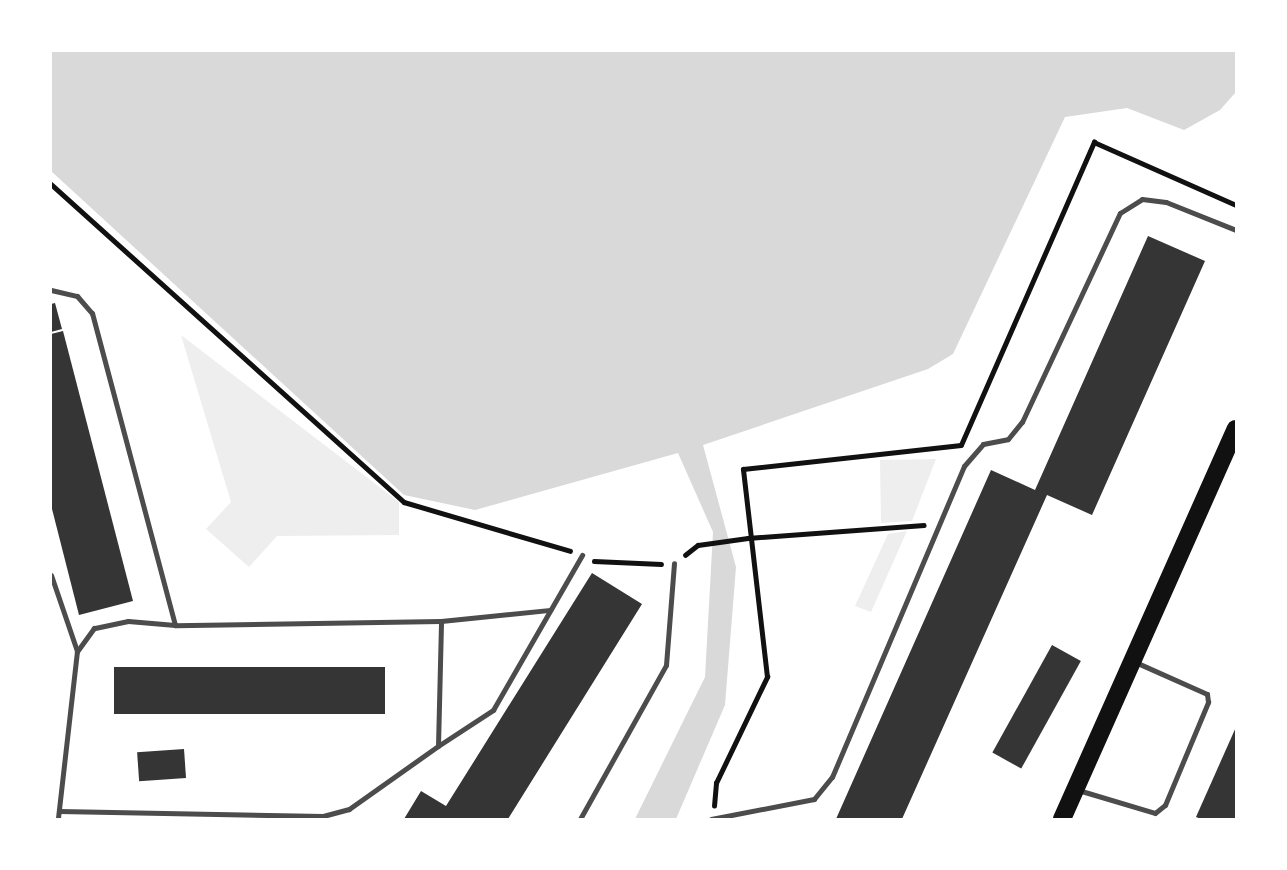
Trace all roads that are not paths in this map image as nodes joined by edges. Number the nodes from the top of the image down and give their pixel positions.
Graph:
1 (1236, 230) edge
2 (51, 290) edge
3 (1236, 429) edge
4 (582, 555) road end
5 (674, 563) road end
6 (51, 575) edge
7 (550, 610) junction
8 (441, 621) junction
9 (175, 625) junction
10 (76, 651) junction
11 (1132, 661) junction
12 (438, 746) junction
13 (1075, 789) junction
14 (59, 811) junction
15 (712, 818) edge
16 (58, 819) edge
17 (580, 819) edge
18 (1062, 819) edge

1 - 15 lane
2 - 9 lane
3 - 11 main road
4 - 7 lane
5 - 17 lane
6 - 10 lane
7 - 8 lane
7 - 12 lane
8 - 9 lane
8 - 12 lane
9 - 10 lane
10 - 14 lane
11 - 13 main road
11 - 13 lane
12 - 14 lane
13 - 18 main road
14 - 16 lane

